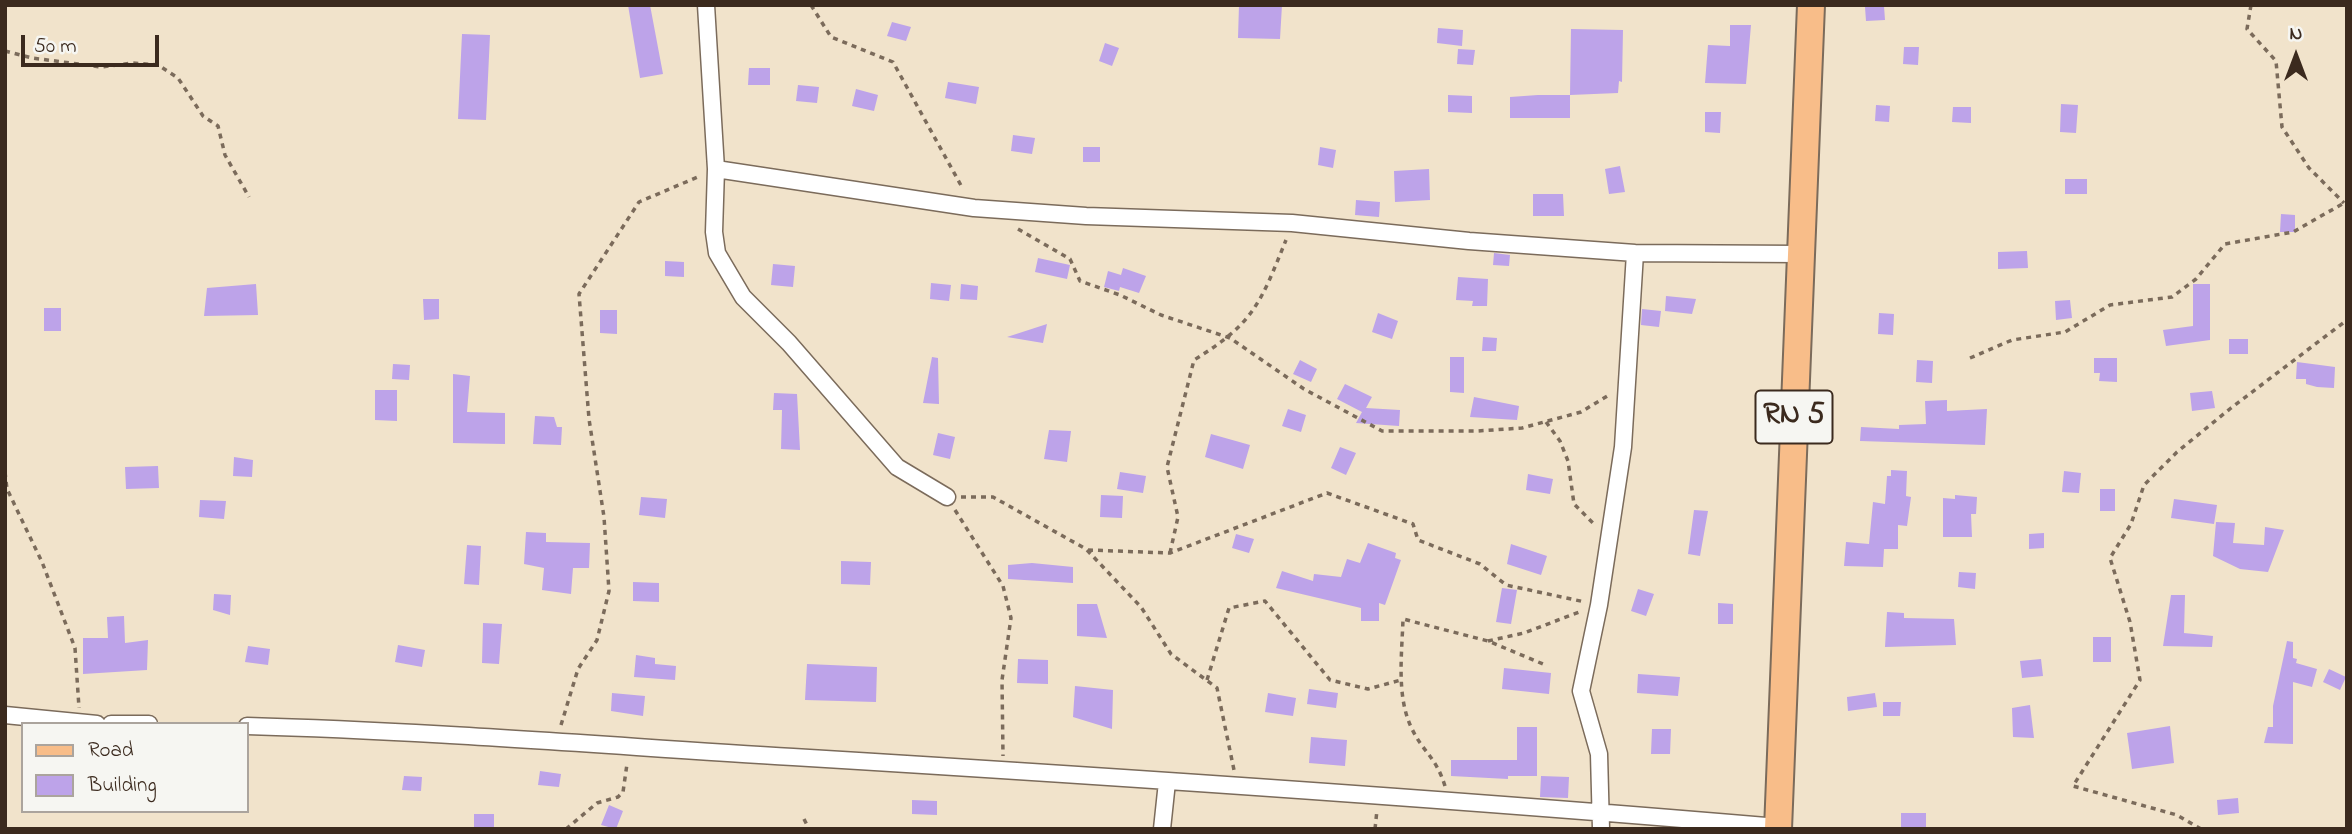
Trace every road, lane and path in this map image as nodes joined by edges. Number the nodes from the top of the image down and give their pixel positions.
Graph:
1 (706, 5) edge
2 (811, 5) edge
3 (1811, 5) edge
4 (2250, 5) edge
5 (5, 51) edge
6 (716, 169) junction
7 (249, 197) dead end
8 (2345, 204) edge
9 (974, 208) junction
10 (1292, 223) junction
11 (1015, 227) dead end
12 (1635, 253) junction
13 (1800, 254) junction
14 (2347, 320) edge
15 (1230, 338) junction
16 (1970, 358) dead end
17 (1628, 384) junction
18 (1546, 422) junction
19 (5, 472) edge
20 (947, 497) junction
21 (1608, 537) junction
22 (1086, 550) junction
23 (1170, 553) junction
24 (1599, 605) junction
25 (1488, 641) junction
26 (1543, 664) dead end
27 (1207, 680) junction
28 (1401, 680) junction
29 (5, 715) edge
30 (92, 718) edge
31 (248, 726) edge
32 (555, 744) junction
33 (629, 748) junction
34 (1003, 770) junction
35 (1167, 782) junction
36 (1247, 788) junction
37 (1450, 801) junction
38 (1602, 812) junction
39 (804, 819) dead end
40 (1778, 828) edge
41 (566, 829) edge
42 (809, 829) edge
43 (1162, 829) edge
44 (1601, 829) edge
45 (2201, 829) edge

1 - 6 street
2 - 9 path
3 - 13 main road, RN 5
4 - 8 path
5 - 7 path
6 - 9 street
6 - 20 street
6 - 32 path
8 - 16 path
9 - 10 street
10 - 12 street
10 - 15 path
11 - 15 path
12 - 13 street
12 - 17 street
13 - 40 main road, RN 5
14 - 45 path
15 - 18 path
15 - 23 path
17 - 18 path
17 - 21 street
18 - 21 path
19 - 30 path
20 - 22 path
20 - 34 path
21 - 24 street
22 - 23 path
22 - 27 path
23 - 24 path
24 - 25 path
24 - 38 street
25 - 26 path
25 - 28 path
27 - 28 path
27 - 36 path
28 - 37 path
29 - 30 street
31 - 32 street
32 - 33 street
33 - 34 street
33 - 41 path
34 - 35 street
35 - 36 street
35 - 43 street
36 - 37 street
37 - 38 street
38 - 40 street
38 - 44 street
39 - 42 path

